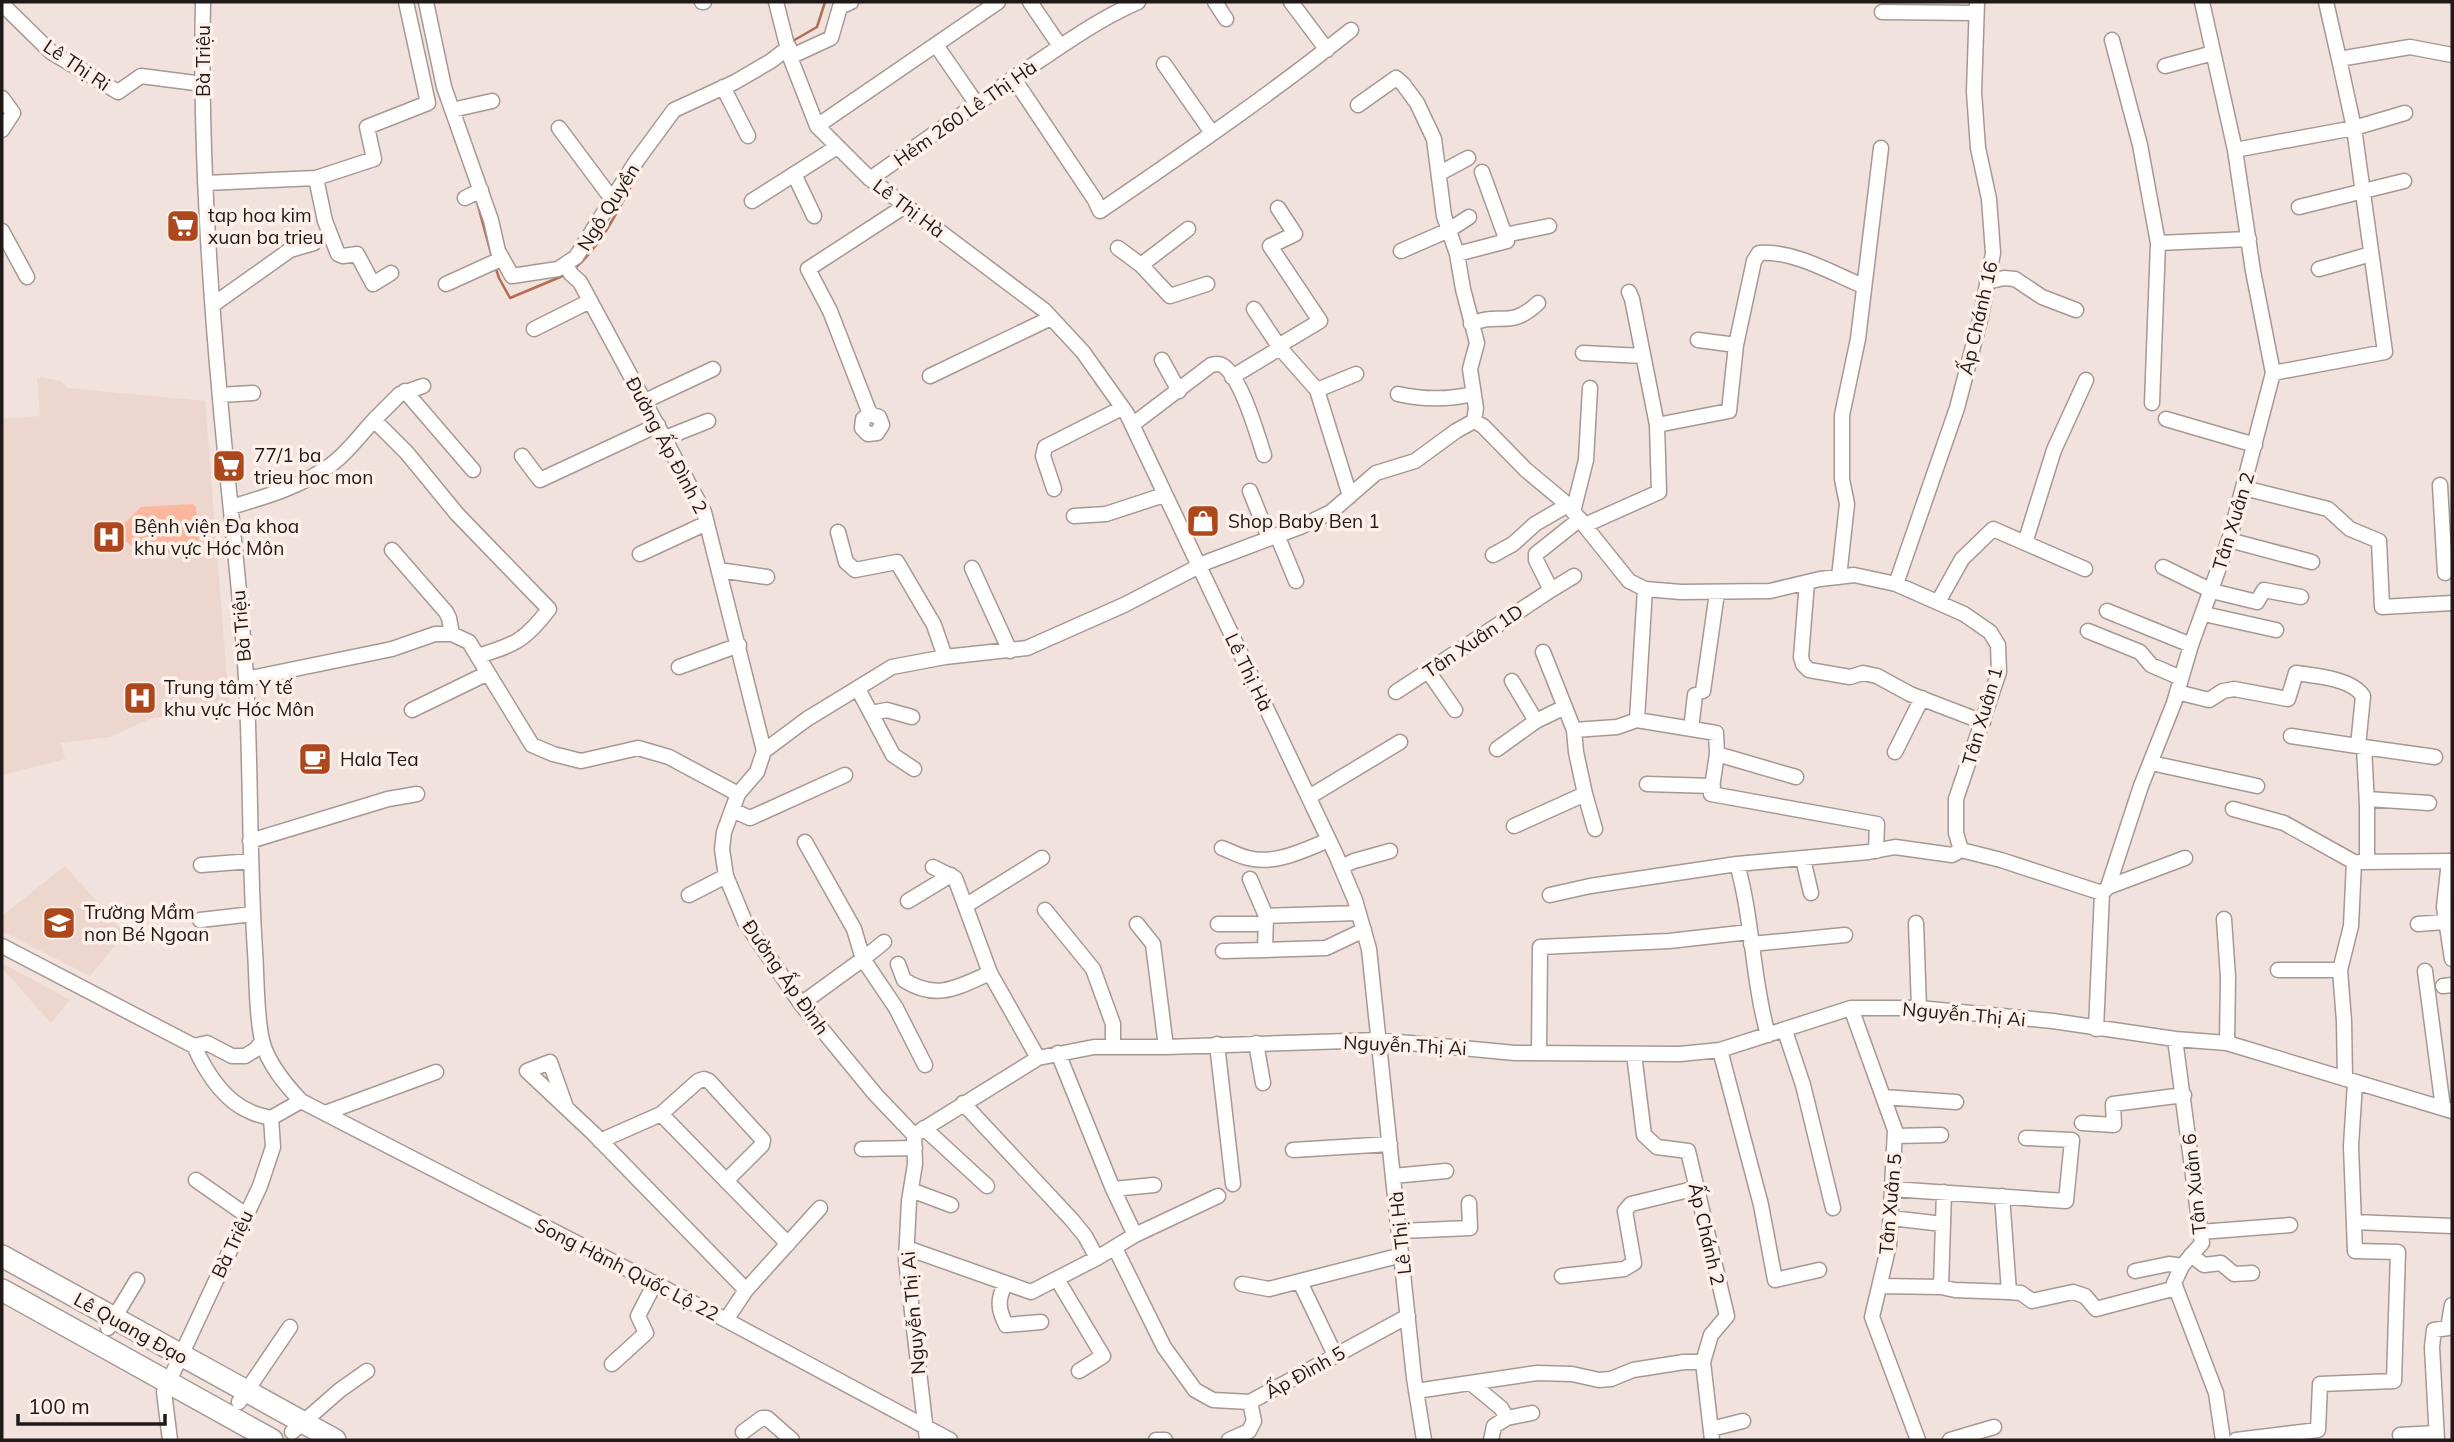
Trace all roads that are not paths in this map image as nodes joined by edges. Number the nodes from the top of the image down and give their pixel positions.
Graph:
1 (203, 2) edge
2 (406, 2) edge
3 (426, 2) edge
4 (776, 2) edge
5 (998, 2) edge
6 (1030, 2) edge
7 (1138, 2) edge
8 (1215, 2) edge
9 (1291, 2) edge
10 (2202, 2) edge
11 (2326, 2) edge
12 (841, 3) edge
13 (2, 4) edge
14 (1976, 7) edge
15 (1882, 12) dead end
16 (1226, 19) dead end
17 (1352, 30) dead end
18 (2112, 40) dead end
19 (936, 45) junction
20 (1060, 46) junction
21 (1326, 50) junction
22 (789, 52) junction
23 (2213, 53) junction
24 (2452, 55) edge
25 (2339, 59) junction
26 (1164, 64) dead end
27 (2165, 66) dead end
28 (1014, 79) junction
29 (203, 84) junction
30 (724, 92) junction
31 (2, 98) edge
32 (492, 101) dead end
33 (976, 103) junction
34 (1358, 105) dead end
35 (452, 110) junction
36 (2405, 113) dead end
37 (817, 126) junction
38 (559, 128) dead end
39 (2354, 128) junction
40 (2, 130) edge
41 (1212, 133) junction
42 (748, 136) dead end
43 (837, 147) junction
44 (1881, 148) dead end
45 (2235, 150) junction
46 (1468, 158) dead end
47 (1482, 172) dead end
48 (1440, 173) junction
49 (794, 174) junction
50 (316, 178) junction
51 (870, 179) junction
52 (2404, 181) dead end
53 (205, 183) junction
54 (2363, 190) junction
55 (612, 200) junction
56 (752, 201) dead end
57 (905, 206) junction
58 (2299, 207) dead end
59 (1278, 208) dead end
60 (814, 216) dead end
61 (1469, 217) dead end
62 (1549, 226) dead end
63 (1188, 229) dead end
64 (1449, 230) junction
65 (2, 233) edge
66 (1505, 235) junction
67 (2249, 239) junction
68 (314, 243) dead end
69 (2158, 243) junction
70 (1118, 248) dead end
71 (1401, 251) dead end
72 (1457, 254) junction
73 (2371, 254) junction
74 (496, 261) junction
75 (1140, 265) junction
76 (569, 270) junction
77 (2319, 270) dead end
78 (391, 274) dead end
79 (27, 277) dead end
80 (1987, 282) junction
81 (446, 284) dead end
82 (1207, 284) dead end
83 (1863, 286) junction
84 (1629, 292) dead end
85 (590, 301) junction
86 (1538, 303) dead end
87 (214, 304) junction
88 (1254, 309) dead end
89 (2076, 310) dead end
90 (1051, 318) junction
91 (1471, 324) junction
92 (534, 329) dead end
93 (1698, 340) dead end
94 (1736, 345) junction
95 (1280, 348) junction
96 (1583, 353) dead end
97 (1643, 356) junction
98 (1162, 360) dead end
99 (712, 369) dead end
100 (2273, 373) junction
101 (1356, 374) dead end
102 (930, 376) dead end
103 (1232, 377) junction
104 (2086, 380) dead end
105 (423, 386) dead end
106 (1590, 388) dead end
107 (1317, 390) junction
108 (405, 391) junction
109 (1179, 391) junction
110 (253, 393) dead end
111 (1398, 394) dead end
112 (1473, 394) junction
113 (220, 395) junction
114 (645, 401) junction
115 (2152, 403) dead end
116 (1122, 408) junction
117 (870, 414) dead end
118 (2166, 419) dead end
119 (374, 420) junction
120 (708, 421) dead end
121 (1474, 421) junction
122 (1132, 425) junction
123 (1657, 425) junction
124 (662, 431) junction
125 (2255, 445) junction
126 (1264, 455) dead end
127 (522, 456) dead end
128 (473, 470) dead end
129 (2441, 485) dead end
130 (2244, 488) junction
131 (1054, 489) dead end
132 (1250, 491) dead end
133 (1164, 495) junction
134 (1350, 496) junction
135 (231, 507) junction
136 (1576, 515) junction
137 (1074, 516) dead end
138 (707, 523) junction
139 (838, 532) dead end
140 (1273, 536) junction
141 (2229, 540) junction
142 (2025, 543) junction
143 (392, 550) dead end
144 (640, 554) dead end
145 (1493, 555) dead end
146 (2312, 562) dead end
147 (1197, 566) junction
148 (2163, 567) dead end
149 (972, 568) dead end
150 (2085, 569) dead end
151 (719, 570) junction
152 (2445, 573) dead end
153 (1574, 576) dead end
154 (767, 577) dead end
155 (1839, 577) junction
156 (1296, 581) dead end
157 (1807, 582) junction
158 (1896, 584) junction
159 (1645, 589) junction
160 (1551, 590) junction
161 (2212, 591) junction
162 (1717, 593) junction
163 (2301, 597) dead end
164 (1938, 602) junction
165 (2452, 603) edge
166 (2108, 611) dead end
167 (2204, 614) junction
168 (2276, 630) dead end
169 (2088, 631) dead end
170 (452, 634) junction
171 (738, 645) junction
172 (2191, 645) junction
173 (1010, 651) junction
174 (1544, 652) dead end
175 (478, 656) junction
176 (945, 657) junction
177 (679, 667) dead end
178 (1428, 671) junction
179 (488, 673) junction
180 (246, 679) junction
181 (1512, 681) dead end
182 (2179, 685) junction
183 (858, 688) junction
184 (1396, 692) dead end
185 (1922, 698) junction
186 (1565, 707) junction
187 (412, 710) dead end
188 (1455, 710) dead end
189 (871, 713) junction
190 (912, 717) dead end
191 (1637, 720) junction
192 (1536, 721) junction
193 (1983, 722) junction
194 (1691, 729) junction
195 (1574, 730) junction
196 (2291, 736) dead end
197 (1400, 743) dead end
198 (2361, 746) junction
199 (1497, 749) dead end
200 (764, 751) junction
201 (1895, 752) dead end
202 (1717, 754) junction
203 (2435, 757) dead end
204 (2151, 763) junction
205 (914, 769) dead end
206 (845, 775) dead end
207 (1796, 777) dead end
208 (1647, 784) dead end
209 (1713, 786) junction
210 (2257, 786) dead end
211 (417, 794) dead end
212 (738, 794) junction
213 (1585, 794) junction
214 (1309, 797) junction
215 (2367, 799) junction
216 (2429, 803) dead end
217 (2233, 809) dead end
218 (732, 810) junction
219 (1514, 826) dead end
220 (1595, 829) dead end
221 (1329, 840) junction
222 (250, 841) junction
223 (805, 842) dead end
224 (1222, 848) dead end
225 (1961, 850) junction
226 (1390, 851) dead end
227 (1877, 851) junction
228 (1042, 858) dead end
229 (2185, 858) dead end
230 (1804, 859) junction
231 (251, 861) junction
232 (2360, 861) junction
233 (2450, 861) edge
234 (1737, 864) junction
235 (201, 865) dead end
236 (933, 867) dead end
237 (1341, 867) junction
238 (951, 875) junction
239 (726, 876) junction
240 (1250, 879) dead end
241 (2105, 890) junction
242 (1811, 893) dead end
243 (689, 895) dead end
244 (1550, 895) dead end
245 (908, 901) dead end
246 (965, 905) junction
247 (1045, 910) dead end
248 (1359, 913) junction
249 (253, 914) junction
250 (2224, 919) dead end
251 (200, 920) dead end
252 (1266, 920) junction
253 (2445, 922) junction
254 (1916, 923) dead end
255 (1137, 924) dead end
256 (1218, 924) dead end
257 (2418, 924) dead end
258 (1364, 930) junction
259 (1845, 935) dead end
260 (1750, 938) junction
261 (884, 942) dead end
262 (2, 946) edge
263 (1265, 950) junction
264 (1223, 951) dead end
265 (863, 959) junction
266 (2452, 959) edge
267 (898, 964) dead end
268 (2340, 970) junction
269 (2278, 971) dead end
270 (2425, 971) dead end
271 (990, 973) junction
272 (801, 1004) junction
273 (1851, 1008) junction
274 (1919, 1008) junction
275 (2096, 1029) junction
276 (1785, 1031) junction
277 (1768, 1035) junction
278 (2175, 1039) junction
279 (1378, 1040) junction
280 (262, 1042) junction
281 (1256, 1043) junction
282 (2227, 1043) junction
283 (1217, 1044) junction
284 (194, 1046) junction
285 (1113, 1046) junction
286 (1166, 1047) junction
287 (1720, 1050) junction
288 (1058, 1053) junction
289 (1539, 1053) junction
290 (1634, 1054) junction
291 (1038, 1058) junction
292 (925, 1065) dead end
293 (436, 1072) dead end
294 (2350, 1081) junction
295 (1263, 1083) dead end
296 (2184, 1095) junction
297 (1883, 1097) junction
298 (302, 1101) junction
299 (1956, 1102) dead end
300 (963, 1103) junction
301 (566, 1107) dead end
302 (2448, 1110) edge
303 (325, 1113) junction
304 (661, 1114) junction
305 (271, 1118) junction
306 (2082, 1123) dead end
307 (1941, 1135) dead end
308 (1895, 1136) junction
309 (918, 1137) junction
310 (2026, 1138) dead end
311 (600, 1141) junction
312 (1390, 1144) junction
313 (862, 1149) dead end
314 (1293, 1150) dead end
315 (1446, 1171) dead end
316 (1393, 1176) junction
317 (196, 1180) dead end
318 (726, 1181) junction
319 (1233, 1184) dead end
320 (1154, 1185) dead end
321 (987, 1186) dead end
322 (1697, 1188) junction
323 (1113, 1189) junction
324 (1892, 1189) junction
325 (911, 1190) junction
326 (1944, 1192) junction
327 (1217, 1196) dead end
328 (2002, 1196) junction
329 (1469, 1203) dead end
330 (951, 1205) dead end
331 (820, 1208) dead end
332 (1833, 1208) dead end
333 (246, 1214) junction
334 (1891, 1218) junction
335 (2354, 1222) junction
336 (1943, 1224) junction
337 (2290, 1225) dead end
338 (2452, 1226) edge
339 (1400, 1231) junction
340 (2200, 1232) junction
341 (1135, 1235) junction
342 (788, 1244) junction
343 (906, 1248) junction
344 (1115, 1248) junction
345 (1402, 1255) junction
346 (2, 1256) edge
347 (1097, 1258) junction
348 (2186, 1261) junction
349 (2, 1269) edge
350 (1819, 1270) dead end
351 (2135, 1272) dead end
352 (2252, 1273) dead end
353 (1563, 1276) dead end
354 (1057, 1279) junction
355 (137, 1280) dead end
356 (1300, 1282) junction
357 (655, 1283) junction
358 (1006, 1283) junction
359 (1242, 1284) dead end
360 (1880, 1286) junction
361 (1941, 1287) junction
362 (2176, 1288) junction
363 (2, 1290) edge
364 (746, 1290) junction
365 (2009, 1292) junction
366 (2, 1302) edge
367 (2452, 1305) edge
368 (1408, 1316) junction
369 (726, 1320) junction
370 (1041, 1322) dead end
371 (111, 1324) junction
372 (290, 1326) dead end
373 (1335, 1355) junction
374 (1703, 1362) junction
375 (612, 1364) dead end
376 (367, 1371) dead end
377 (1079, 1371) dead end
378 (172, 1374) junction
379 (1472, 1384) junction
380 (1416, 1391) junction
381 (242, 1396) junction
382 (1250, 1402) junction
383 (1532, 1413) dead end
384 (1507, 1418) junction
385 (1743, 1421) dead end
386 (1994, 1427) dead end
387 (301, 1431) edge
388 (743, 1432) dead end
389 (926, 1434) edge
390 (1711, 1435) edge
391 (2400, 1435) dead end
392 (2437, 1437) edge
393 (170, 1440) edge
394 (251, 1440) edge
395 (272, 1440) edge
396 (335, 1440) edge
397 (792, 1440) edge
398 (950, 1440) edge
399 (1156, 1440) edge
400 (1165, 1440) edge
401 (1228, 1440) edge
402 (1424, 1440) edge
403 (1492, 1440) edge
404 (1918, 1440) edge
405 (1950, 1440) edge
406 (2222, 1440) edge
407 (2236, 1440) edge

1 - 29 street, Bà Triệu
2 - 50 street
3 - 35 street
4 - 22 street, Lê Thị Hà
5 - 19 street
6 - 20 street
7 - 20 street, Hẻm 260 Lê Thị Hà
8 - 16 street
9 - 21 street
10 - 23 street, Tân Xuân 2
11 - 25 street
12 - 22 street, Ngô Quyền
13 - 29 street, Lê Thị Ri
14 - 15 street
14 - 80 street, Ấp Chánh 16
17 - 21 street
18 - 69 street
19 - 33 street
19 - 37 street
20 - 28 street, Hẻm 260 Lê Thị Hà
21 - 41 street
22 - 30 street, Ngô Quyền
22 - 37 street, Lê Thị Hà
23 - 27 street
23 - 45 street, Tân Xuân 2
24 - 25 street
25 - 39 street
26 - 41 street
28 - 33 street, Hẻm 260 Lê Thị Hà
28 - 41 street
29 - 53 street, Bà Triệu
30 - 42 street
30 - 55 street, Ngô Quyền
31 - 40 street
32 - 35 street
33 - 51 street, Hẻm 260 Lê Thị Hà
34 - 48 street
35 - 74 street
36 - 39 street
37 - 43 street, Lê Thị Hà
38 - 55 street
39 - 45 street
39 - 54 street
43 - 49 street
43 - 51 street, Lê Thị Hà
44 - 83 street
45 - 67 street, Tân Xuân 2
46 - 48 street
47 - 66 street
48 - 64 street
49 - 56 street
49 - 60 street
50 - 53 street
50 - 78 street
51 - 57 street, Lê Thị Hà
52 - 54 street
53 - 87 street, Bà Triệu
54 - 58 street
54 - 73 street
55 - 76 street, Ngô Quyền
57 - 90 street, Lê Thị Hà
57 - 117 street
59 - 95 street
61 - 64 street
62 - 66 street
63 - 75 street
64 - 71 street
64 - 72 street
65 - 79 street
66 - 72 street
67 - 69 street
67 - 100 street, Tân Xuân 2
68 - 87 street
69 - 115 street
70 - 75 street
72 - 91 street
73 - 77 street
73 - 100 street
74 - 76 street, Ngô Quyền
74 - 81 street
75 - 82 street
76 - 85 street, Đường Ấp Đình 2
80 - 89 street
80 - 158 street, Ấp Chánh 16
83 - 94 street
83 - 155 street
84 - 97 street
85 - 92 street
85 - 114 street, Đường Ấp Đình 2
86 - 91 street
87 - 113 street, Bà Triệu
88 - 95 street
90 - 102 street
90 - 116 street, Lê Thị Hà
91 - 112 street
93 - 94 street
94 - 123 street
95 - 103 street
95 - 107 street
96 - 97 street
97 - 123 street
98 - 109 street
99 - 114 street
100 - 125 street, Tân Xuân 2
101 - 107 street
103 - 109 street
103 - 126 street
104 - 142 street
105 - 108 street
106 - 136 street
107 - 134 street
108 - 119 street
108 - 128 street
109 - 122 street
110 - 113 street
111 - 112 street
112 - 121 street
113 - 135 street, Bà Triệu
114 - 124 street, Đường Ấp Đình 2
116 - 122 street, Lê Thị Hà
116 - 131 street
118 - 125 street
119 - 135 street
119 - 175 street
120 - 124 street
121 - 134 street
121 - 136 street
122 - 133 street, Lê Thị Hà
123 - 136 street
124 - 127 street
124 - 138 street, Đường Ấp Đình 2
125 - 130 street, Tân Xuân 2
129 - 152 street
130 - 141 street, Tân Xuân 2
130 - 165 street
132 - 140 street
133 - 137 street
133 - 147 street, Lê Thị Hà
134 - 140 street
135 - 180 street, Bà Triệu
136 - 145 street
136 - 159 street
136 - 160 street
138 - 144 street
138 - 151 street, Đường Ấp Đình 2
139 - 176 street
140 - 147 street
140 - 156 street
141 - 146 street
141 - 161 street, Tân Xuân 2
142 - 150 street
142 - 164 street
143 - 170 street
147 - 173 street
147 - 214 street, Lê Thị Hà
148 - 161 street
149 - 173 street
151 - 154 street
151 - 171 street, Đường Ấp Đình 2
153 - 160 street, Tân Xuân 1D
155 - 157 street, Tân Xuân 1
155 - 158 street, Tân Xuân 1
157 - 162 street, Tân Xuân 1
157 - 185 street
158 - 164 street, Tân Xuân 1
159 - 162 street, Tân Xuân 1
159 - 191 street
160 - 178 street, Tân Xuân 1D
161 - 163 street
161 - 167 street, Tân Xuân 2
162 - 194 street
164 - 193 street, Tân Xuân 1
166 - 172 street
167 - 168 street
167 - 172 street, Tân Xuân 2
169 - 182 street
170 - 175 street
170 - 180 street
171 - 177 street
171 - 200 street, Đường Ấp Đình 2
172 - 182 street, Tân Xuân 2
173 - 176 street
174 - 186 street
175 - 179 street
176 - 183 street
178 - 184 street, Tân Xuân 1D
178 - 188 street
179 - 187 street
179 - 212 street
180 - 222 street, Bà Triệu
181 - 192 street
182 - 198 street
182 - 204 street, Tân Xuân 2
183 - 189 street
183 - 200 street
185 - 193 street
185 - 201 street
186 - 192 street
186 - 195 street
189 - 190 street
189 - 205 street
191 - 194 street
191 - 195 street
192 - 199 street
193 - 225 street, Tân Xuân 1
194 - 202 street
195 - 213 street
196 - 198 street
197 - 214 street
198 - 203 street
198 - 215 street
200 - 212 street, Đường Ấp Đình
202 - 207 street
202 - 209 street
204 - 210 street
204 - 241 street, Tân Xuân 2
206 - 218 street
208 - 209 street
209 - 227 street
211 - 222 street
212 - 218 street, Đường Ấp Đình
213 - 219 street
213 - 220 street
214 - 221 street, Lê Thị Hà
215 - 216 street
215 - 232 street
217 - 232 street
218 - 239 street, Đường Ấp Đình
221 - 224 street
221 - 237 street, Lê Thị Hà
222 - 231 street, Bà Triệu
223 - 265 street
225 - 227 street
225 - 241 street
226 - 237 street
227 - 230 street
228 - 246 street
229 - 241 street
230 - 234 street
230 - 242 street
231 - 235 street
231 - 249 street, Bà Triệu
232 - 233 street
232 - 268 street
233 - 253 street
234 - 244 street
234 - 260 street
236 - 238 street
237 - 248 street, Lê Thị Hà
238 - 245 street
238 - 246 street
239 - 243 street
239 - 272 street, Đường Ấp Đình
240 - 252 street
241 - 275 street, Tân Xuân 2
246 - 271 street
247 - 285 street
248 - 252 street
248 - 258 street, Lê Thị Hà
249 - 251 street
249 - 280 street, Bà Triệu
250 - 282 street
252 - 256 street
252 - 263 street
253 - 257 street
253 - 266 street
254 - 274 street
255 - 286 street
258 - 263 street
258 - 279 street, Lê Thị Hà
259 - 260 street
260 - 277 street
260 - 289 street
261 - 265 street
262 - 284 street
263 - 264 street
265 - 272 street
265 - 292 street
267 - 271 street
268 - 269 street
268 - 294 street
270 - 302 street
271 - 291 street
272 - 309 street, Đường Ấp Đình
273 - 274 street, Nguyễn Thị Ai
273 - 276 street, Nguyễn Thị Ai
273 - 297 street, Tân Xuân 5
274 - 275 street, Nguyễn Thị Ai
275 - 278 street, Nguyễn Thị Ai
276 - 277 street, Nguyễn Thị Ai
276 - 332 street
277 - 287 street, Nguyễn Thị Ai
278 - 282 street, Nguyễn Thị Ai
278 - 296 street, Tân Xuân 6
279 - 281 street, Nguyễn Thị Ai
279 - 289 street, Nguyễn Thị Ai
279 - 312 street, Lê Thị Hà
280 - 284 street
280 - 298 street
281 - 283 street, Nguyễn Thị Ai
281 - 295 street
282 - 294 street, Nguyễn Thị Ai
283 - 286 street, Nguyễn Thị Ai
283 - 319 street
284 - 305 street
285 - 286 street, Nguyễn Thị Ai
285 - 288 street, Nguyễn Thị Ai
287 - 290 street, Nguyễn Thị Ai
287 - 350 street
288 - 291 street, Nguyễn Thị Ai
288 - 323 street
289 - 290 street, Nguyễn Thị Ai
290 - 322 street, Ấp Chánh 2
291 - 300 street, Nguyễn Thị Ai
293 - 303 street
294 - 302 street, Nguyễn Thị Ai
294 - 335 street
296 - 306 street
296 - 340 street, Tân Xuân 6
297 - 299 street
297 - 308 street, Tân Xuân 5
298 - 303 street, Song Hành Quốc Lộ 22
298 - 305 street
300 - 309 street, Nguyễn Thị Ai
300 - 347 street
301 - 311 street
303 - 357 street, Song Hành Quốc Lộ 22
304 - 311 street
304 - 318 street
304 - 318 street
305 - 333 street, Bà Triệu
307 - 308 street
308 - 324 street, Tân Xuân 5
309 - 313 street
309 - 321 street, Đường Ấp Đình
309 - 325 street, Nguyễn Thị Ai
310 - 328 street
311 - 364 street
312 - 314 street
312 - 316 street, Lê Thị Hà
315 - 316 street
316 - 339 street, Lê Thị Hà
317 - 333 street
318 - 342 street
320 - 323 street
322 - 353 street
322 - 374 street, Ấp Chánh 2
323 - 341 street
324 - 326 street
324 - 334 street, Tân Xuân 5
325 - 330 street
325 - 343 street, Nguyễn Thị Ai
326 - 328 street
326 - 336 street
327 - 341 street
328 - 365 street
329 - 339 street
331 - 342 street
333 - 378 street, Bà Triệu
334 - 336 street
334 - 360 street, Tân Xuân 5
335 - 338 street
335 - 407 street
336 - 361 street
337 - 340 street
339 - 345 street, Lê Thị Hà
340 - 348 street, Tân Xuân 6
341 - 344 street
342 - 364 street
343 - 358 street
343 - 389 street, Nguyễn Thị Ai
344 - 347 street
344 - 382 street, Ấp Đình 5
345 - 356 street
345 - 368 street, Lê Thị Hà
346 - 371 highway, Lê Quang Đạo
347 - 354 street
348 - 351 street
348 - 352 street
348 - 362 street, Tân Xuân 6
349 - 371 highway, Lê Quang Đạo
354 - 358 street
354 - 377 street
355 - 371 street
356 - 359 street
356 - 373 street
357 - 369 street, Song Hành Quốc Lộ 22
357 - 375 street
358 - 370 street
360 - 361 street
360 - 404 street, Tân Xuân 5
361 - 365 street
362 - 365 street
362 - 406 street
363 - 378 highway, Lê Quang Đạo
364 - 369 street
366 - 378 highway, Lê Quang Đạo
367 - 392 street
368 - 373 street, Ấp Đình 5
368 - 380 street, Lê Thị Hà
369 - 389 street, Song Hành Quốc Lộ 22
371 - 378 highway, Lê Quang Đạo
372 - 381 street
373 - 382 street, Ấp Đình 5
374 - 379 street
374 - 390 street, Ấp Chánh 2
376 - 387 street
378 - 381 highway, Lê Quang Đạo
378 - 393 street
378 - 394 highway, Lê Quang Đạo
378 - 395 highway, Lê Quang Đạo
379 - 380 street
379 - 384 street
380 - 402 street, Lê Thị Hà
381 - 387 highway, Lê Quang Đạo
382 - 401 street
383 - 384 street
384 - 403 street
385 - 390 street
386 - 405 street
387 - 396 highway, Lê Quang Đạo
388 - 397 street
389 - 398 street, Song Hành Quốc Lộ 22
391 - 392 street
399 - 400 street

